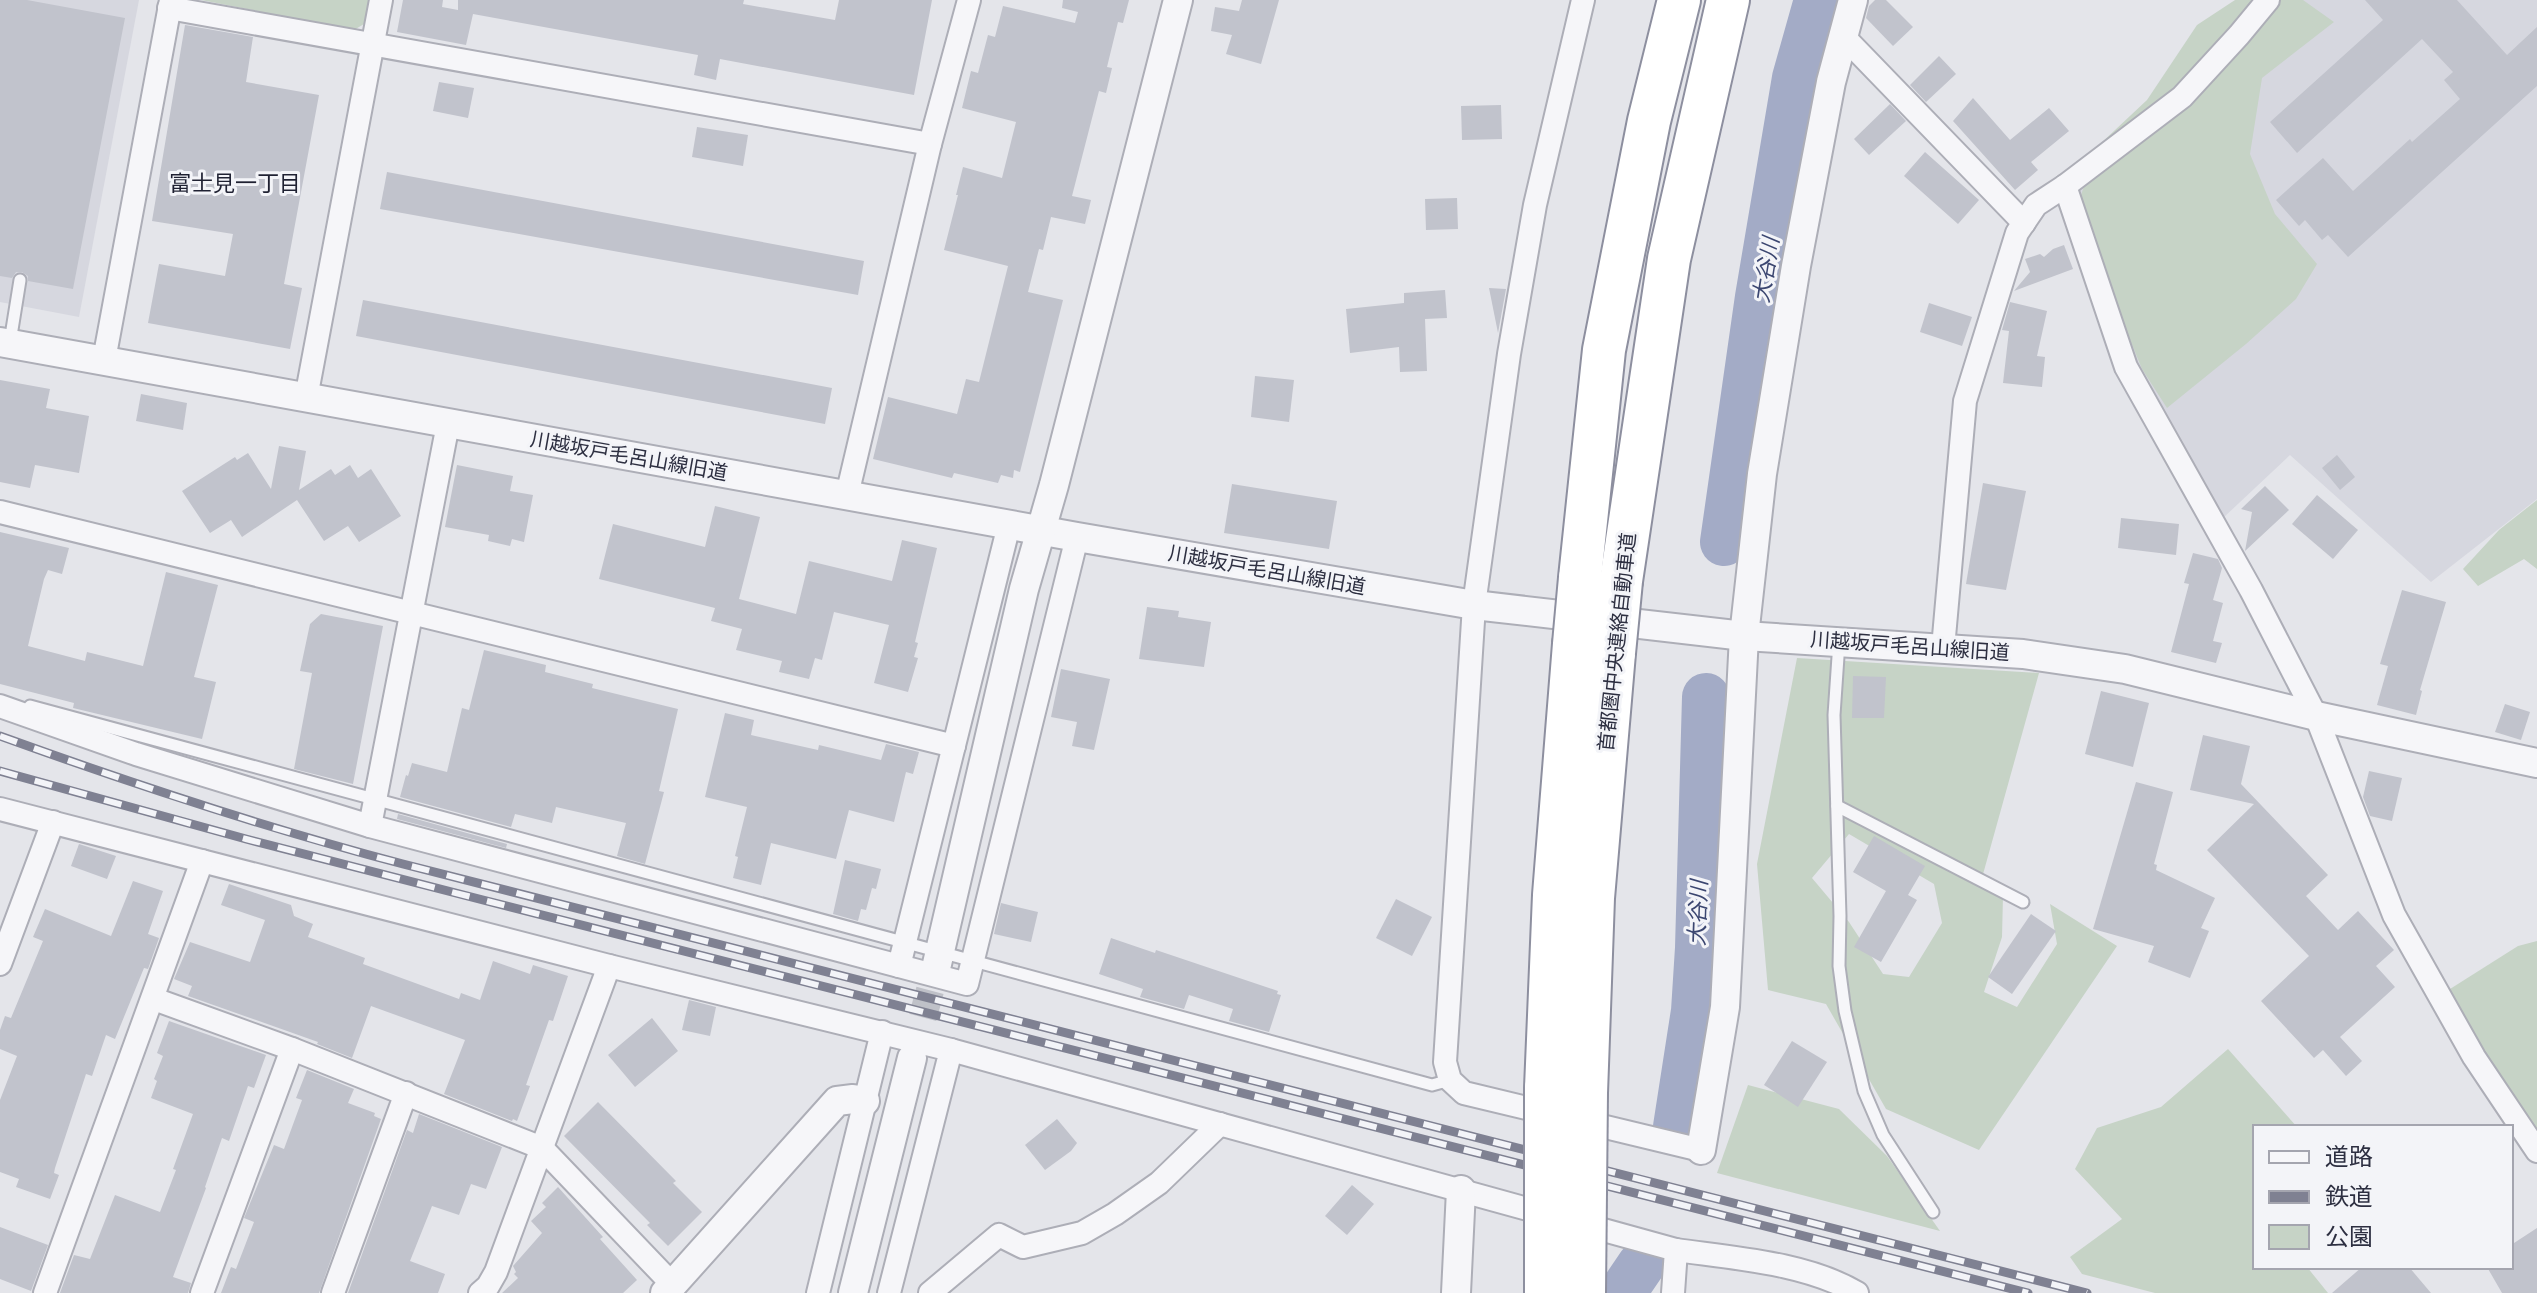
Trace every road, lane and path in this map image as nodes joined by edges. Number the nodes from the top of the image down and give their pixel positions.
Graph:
1 (381, 0) edge
2 (969, 0) edge
3 (1178, 0) edge
4 (1583, 0) edge
5 (1679, 0) edge
6 (1728, 0) edge
7 (1853, 0) edge
8 (2268, 0) edge
9 (170, 4) edge
10 (1843, 36) junction
11 (372, 45) junction
12 (930, 144) junction
13 (2065, 186) junction
14 (2024, 223) junction
15 (20, 280) dead end
16 (5, 343) edge
17 (104, 360) junction
18 (306, 398) junction
19 (448, 424) junction
20 (847, 495) junction
21 (0, 512) edge
22 (1009, 525) junction
23 (1041, 530) junction
24 (1077, 537) junction
25 (1601, 580) junction
26 (1474, 605) junction
27 (409, 614) junction
28 (1744, 636) junction
29 (1839, 642) junction
30 (1943, 648) junction
31 (0, 698) edge
32 (0, 706) edge
33 (2316, 716) junction
34 (954, 746) junction
35 (2537, 763) edge
36 (1837, 806) junction
37 (0, 809) edge
38 (53, 822) junction
39 (370, 826) junction
40 (202, 861) junction
41 (2023, 902) dead end
42 (0, 964) edge
43 (937, 964) tunnel mouth
44 (609, 966) junction
45 (899, 966) junction
46 (154, 999) junction
47 (882, 1032) junction
48 (292, 1049) junction
49 (951, 1050) junction
50 (912, 1058) tunnel mouth
51 (1450, 1080) junction
52 (1566, 1090) junction
53 (406, 1093) junction
54 (865, 1101) junction
55 (1220, 1124) junction
56 (542, 1148) junction
57 (1701, 1150) joint
58 (2537, 1151) edge
59 (1461, 1190) junction
60 (1933, 1212) dead end
61 (1676, 1250) junction
62 (669, 1289) edge
63 (45, 1293) edge
64 (202, 1293) edge
65 (333, 1293) edge
66 (480, 1293) edge
67 (818, 1293) edge
68 (853, 1293) edge
69 (889, 1293) edge
70 (930, 1293) edge
71 (1456, 1293) edge
72 (1546, 1293) edge
73 (1584, 1293) edge
74 (1673, 1293) edge
75 (1857, 1293) edge

1 - 11 street
2 - 12 street
3 - 23 street
4 - 26 street
5 - 25 highway, 首都圏中央連絡自動車道
6 - 25 highway, 首都圏中央連絡自動車道
7 - 10 street
8 - 13 street
9 - 11 street
9 - 17 street
10 - 14 street
10 - 28 street
11 - 12 street
11 - 18 street
12 - 20 street
13 - 14 street
13 - 33 street
14 - 30 street
15 - 16 lane
16 - 17 street, 川越坂戸毛呂山線旧道
17 - 18 street, 川越坂戸毛呂山線旧道
18 - 19 street, 川越坂戸毛呂山線旧道
19 - 20 street, 川越坂戸毛呂山線旧道
19 - 27 street
20 - 22 street, 川越坂戸毛呂山線旧道
21 - 27 street
22 - 23 street, 川越坂戸毛呂山線旧道
22 - 34 street
23 - 24 street, 川越坂戸毛呂山線旧道
23 - 43 street
24 - 26 street, 川越坂戸毛呂山線旧道
24 - 45 street
25 - 52 highway, 首都圏中央連絡自動車道, bridge
26 - 28 street, 川越坂戸毛呂山線旧道
26 - 51 street
27 - 34 street
27 - 39 street
28 - 29 street, 川越坂戸毛呂山線旧道
28 - 57 street
29 - 30 street, 川越坂戸毛呂山線旧道
29 - 36 lane
30 - 33 street, 川越坂戸毛呂山線旧道
31 - 51 lane
32 - 39 street
33 - 35 street, 川越坂戸毛呂山線旧道
33 - 58 street
34 - 45 street
36 - 41 lane
36 - 60 lane
37 - 38 street
38 - 40 street
38 - 42 street
39 - 45 street
40 - 44 street
40 - 46 street
44 - 47 street
44 - 56 street
46 - 48 street
46 - 63 street
47 - 49 street
47 - 54 street
48 - 53 street
48 - 64 street
49 - 55 street
49 - 69 street
50 - 68 street
51 - 57 street
52 - 72 highway, 首都圏中央連絡自動車道, bridge
52 - 73 highway, 首都圏中央連絡自動車道, bridge
53 - 56 street
53 - 65 street
54 - 62 street
54 - 67 street
55 - 59 street
55 - 70 street
56 - 62 street
56 - 66 street
59 - 61 street
59 - 71 street
61 - 74 street
61 - 75 street

